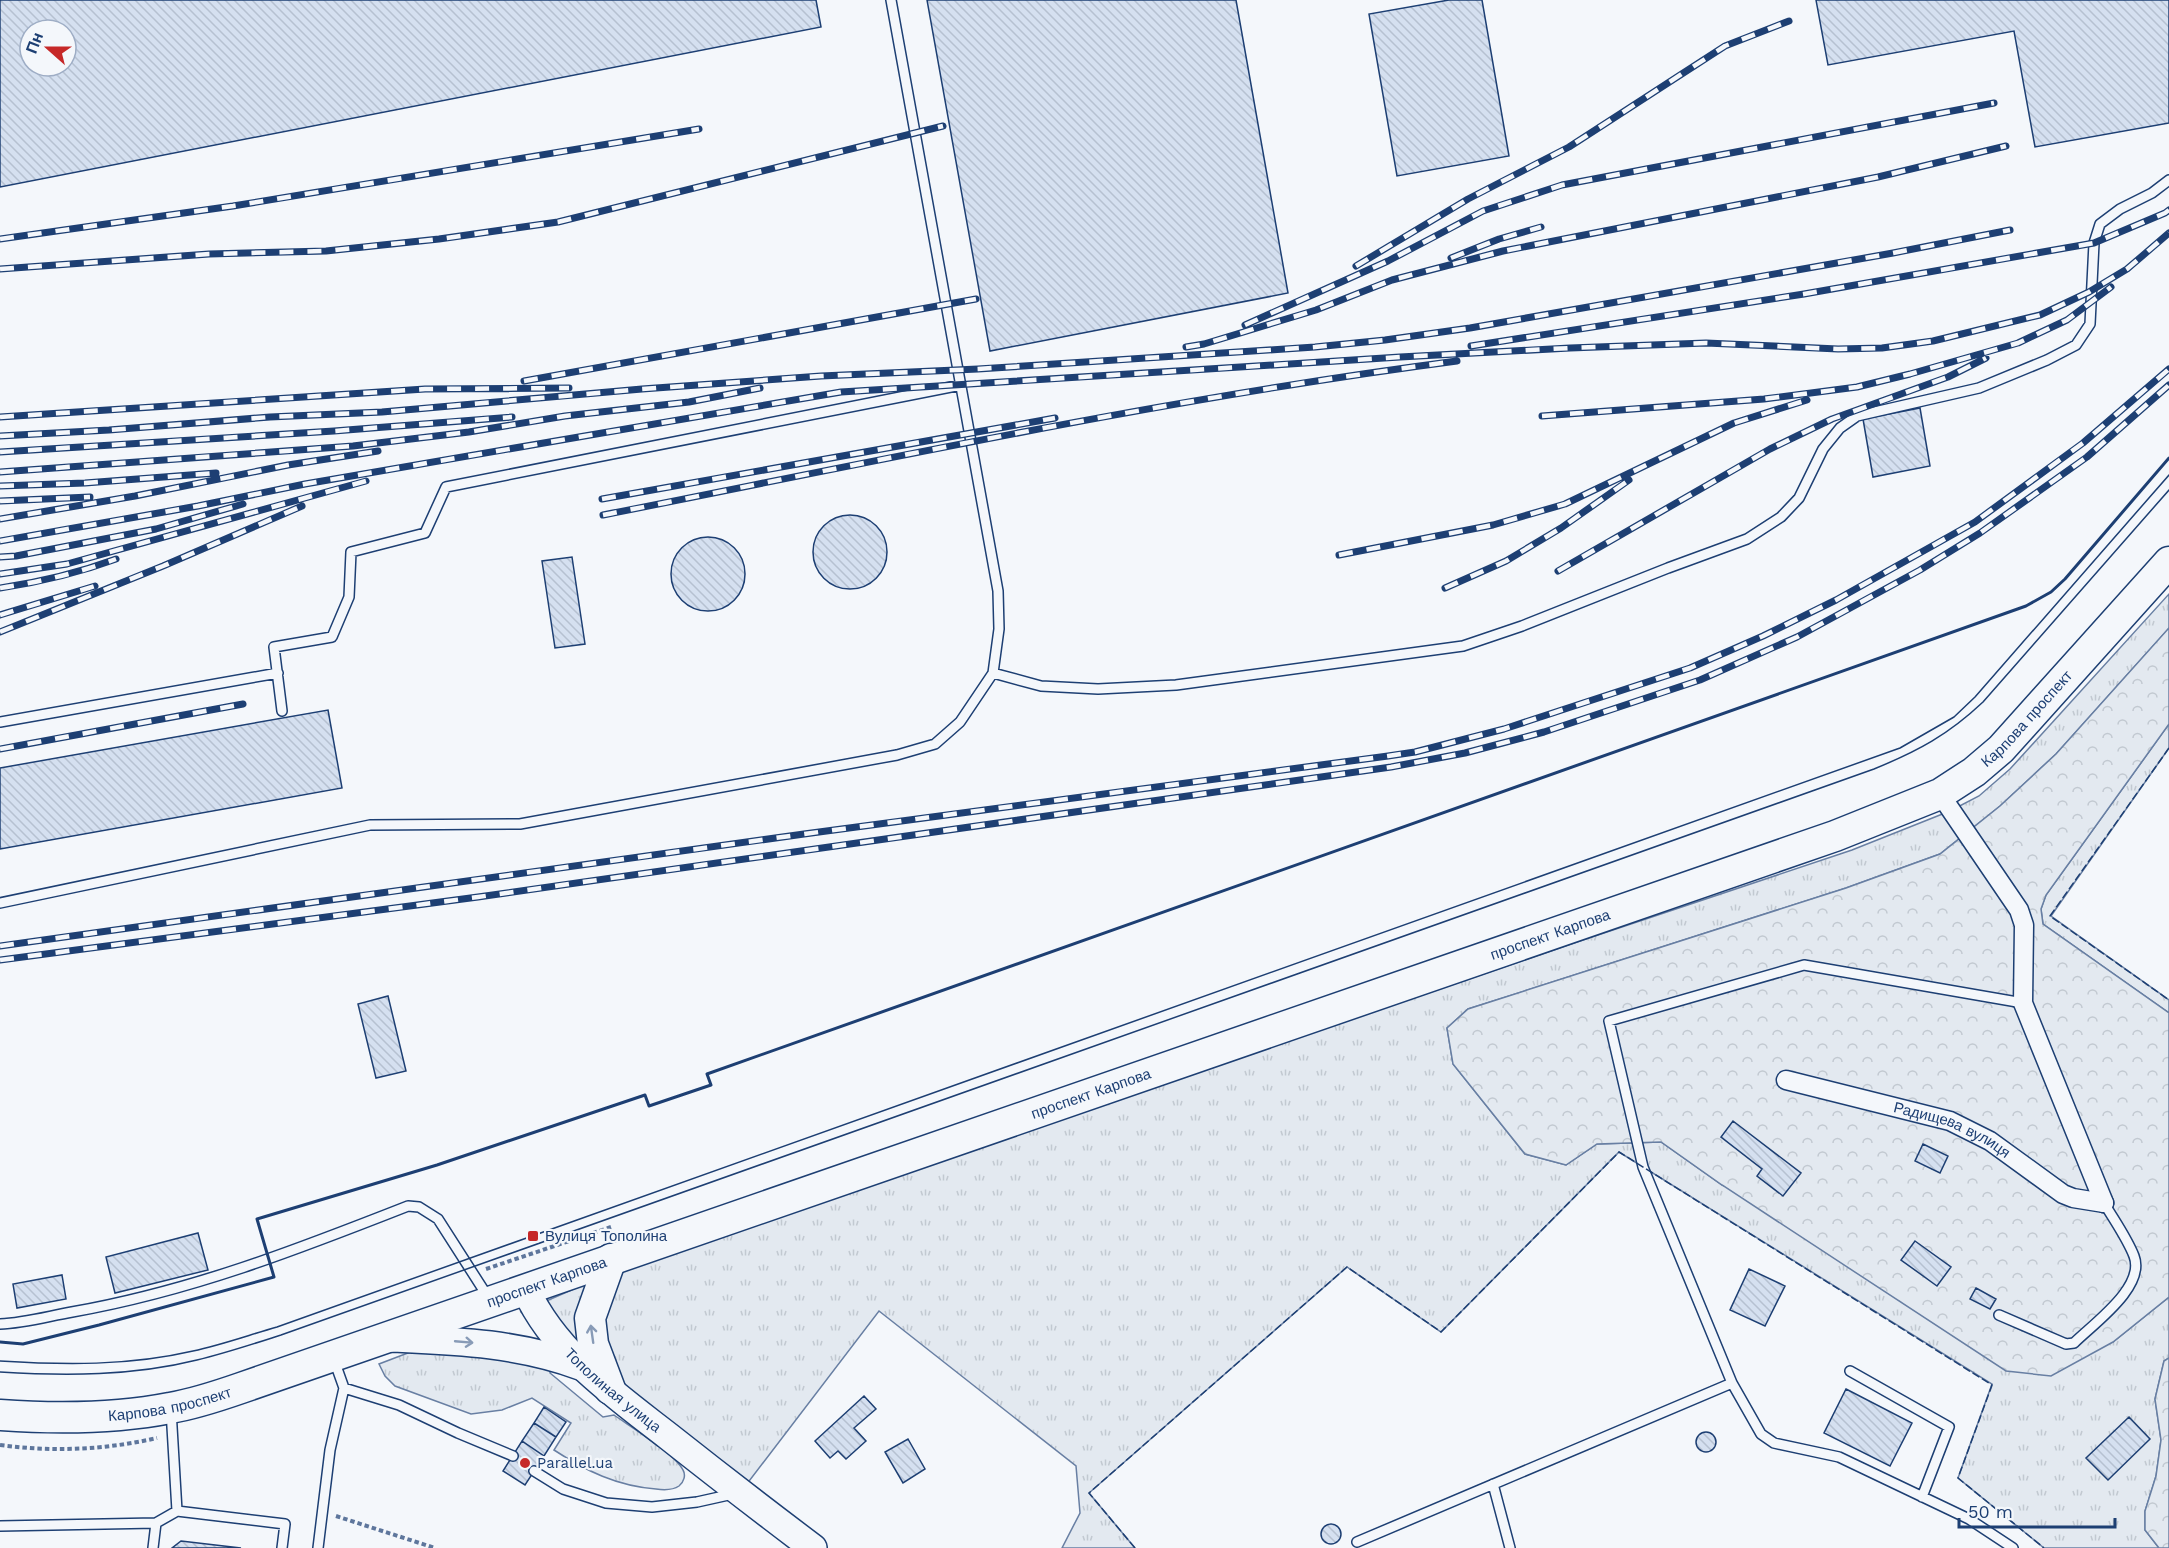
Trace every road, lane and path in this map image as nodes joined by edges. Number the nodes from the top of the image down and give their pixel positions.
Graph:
1 (891, 0) edge
2 (2169, 180) edge
3 (961, 385) junction
4 (2169, 562) edge
5 (278, 673) junction
6 (993, 674) junction
7 (282, 711) dead end
8 (0, 722) edge
9 (1940, 794) junction
10 (1850, 829) joint
11 (0, 903) edge
12 (2023, 1003) junction
13 (1786, 1080) dead end
14 (2104, 1203) junction
15 (611, 1227) dead end
16 (611, 1259) junction
17 (472, 1273) junction
18 (526, 1290) junction
19 (491, 1302) junction
20 (1999, 1315) dead end
21 (0, 1324) edge
22 (385, 1338) junction
23 (333, 1357) junction
24 (584, 1368) junction
25 (1850, 1371) dead end
26 (1732, 1383) junction
27 (344, 1388) junction
28 (610, 1389) junction
29 (170, 1408) junction
30 (0, 1415) edge
31 (513, 1456) dead end
32 (534, 1471) dead end
33 (1493, 1484) junction
34 (740, 1493) junction
35 (1922, 1497) junction
36 (177, 1511) junction
37 (322, 1511) junction
38 (156, 1523) junction
39 (0, 1526) edge
40 (1357, 1542) dead end
41 (153, 1548) edge
42 (282, 1548) edge
43 (318, 1548) edge
44 (435, 1548) edge
45 (813, 1548) edge
46 (1510, 1548) edge
47 (2013, 1548) edge

1 - 3 lane
2 - 6 lane
3 - 5 lane
3 - 6 lane
4 - 9 main road, Карпова проспект
5 - 7 lane
5 - 8 lane
6 - 11 lane
9 - 10 main road, Карпова проспект
9 - 12 street
10 - 16 main road, проспект Карпова
12 - 14 street
12 - 26 lane
13 - 14 street, Радищева вулиця
14 - 20 lane
15 - 17 path
16 - 18 main road, проспект Карпова
28 -> 16 main road
17 - 19 lane
17 - 21 lane
18 - 19 main road, проспект Карпова
18 - 24 main road, Тополиная улица
19 - 22 main road, проспект Карпова
22 - 23 main road, проспект Карпова
22 -> 24 main road
23 - 27 lane
23 - 29 main road, Карпова проспект
24 - 28 main road, Тополиная улица
25 - 35 lane
26 - 33 lane
26 - 35 lane
27 - 31 lane
27 - 37 lane
28 - 34 main road, Тополиная улица
29 - 30 main road, Карпова проспект
29 - 36 lane
32 - 34 lane
33 - 40 lane
33 - 46 lane
34 - 45 main road, Тополиная улица
35 - 47 lane
36 - 38 lane
36 - 42 lane
37 - 43 lane
37 - 44 path
38 - 39 lane
38 - 41 lane

